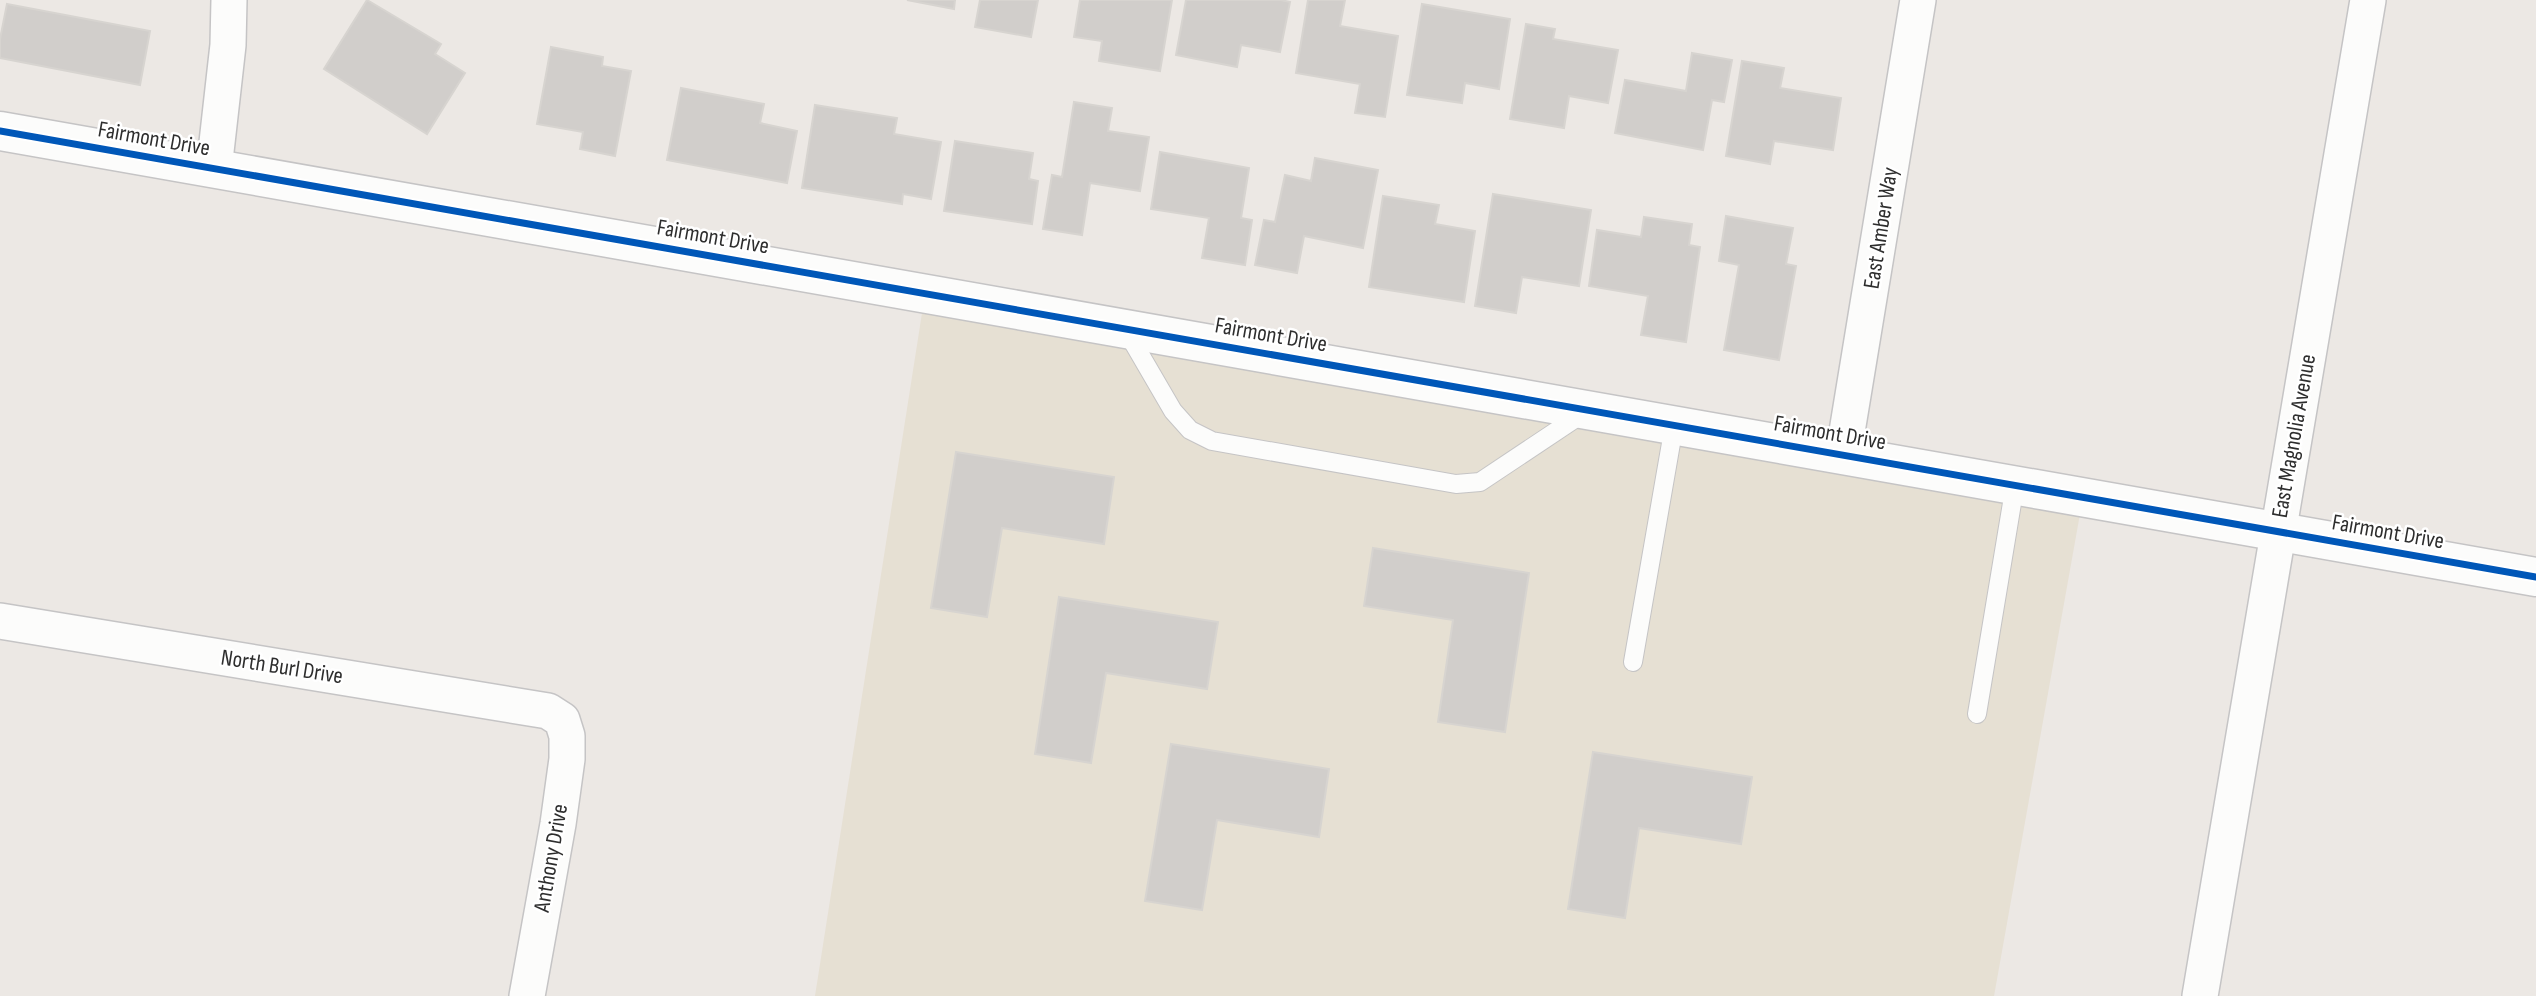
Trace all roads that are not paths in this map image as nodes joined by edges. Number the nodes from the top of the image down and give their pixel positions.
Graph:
1 (229, 0) edge
2 (1918, 0) edge
3 (2368, 0) edge
4 (0, 131) edge
5 (214, 169) junction
6 (1125, 329) junction
7 (1587, 410) junction
8 (1674, 426) junction
9 (1843, 456) junction
10 (2015, 485) junction
11 (2278, 532) junction
12 (2536, 577) edge
13 (0, 621) edge
14 (1633, 662) dead end
15 (1977, 714) dead end
16 (562, 720) joint
17 (527, 996) edge
18 (2200, 996) edge

1 - 5 street
2 - 9 street, East Amber Way
3 - 11 street, East Magnolia Avenue
4 - 5 street, Fairmont Drive
5 - 6 street, Fairmont Drive
6 - 7 street, Fairmont Drive
6 - 7 lane
7 - 8 street, Fairmont Drive
8 - 9 street, Fairmont Drive
8 - 14 lane
9 - 10 street, Fairmont Drive
10 - 11 street, Fairmont Drive
10 - 15 lane
11 - 12 street, Fairmont Drive
11 - 18 street, East Magnolia Avenue
13 - 16 street, North Burl Drive
16 - 17 street, Anthony Drive

